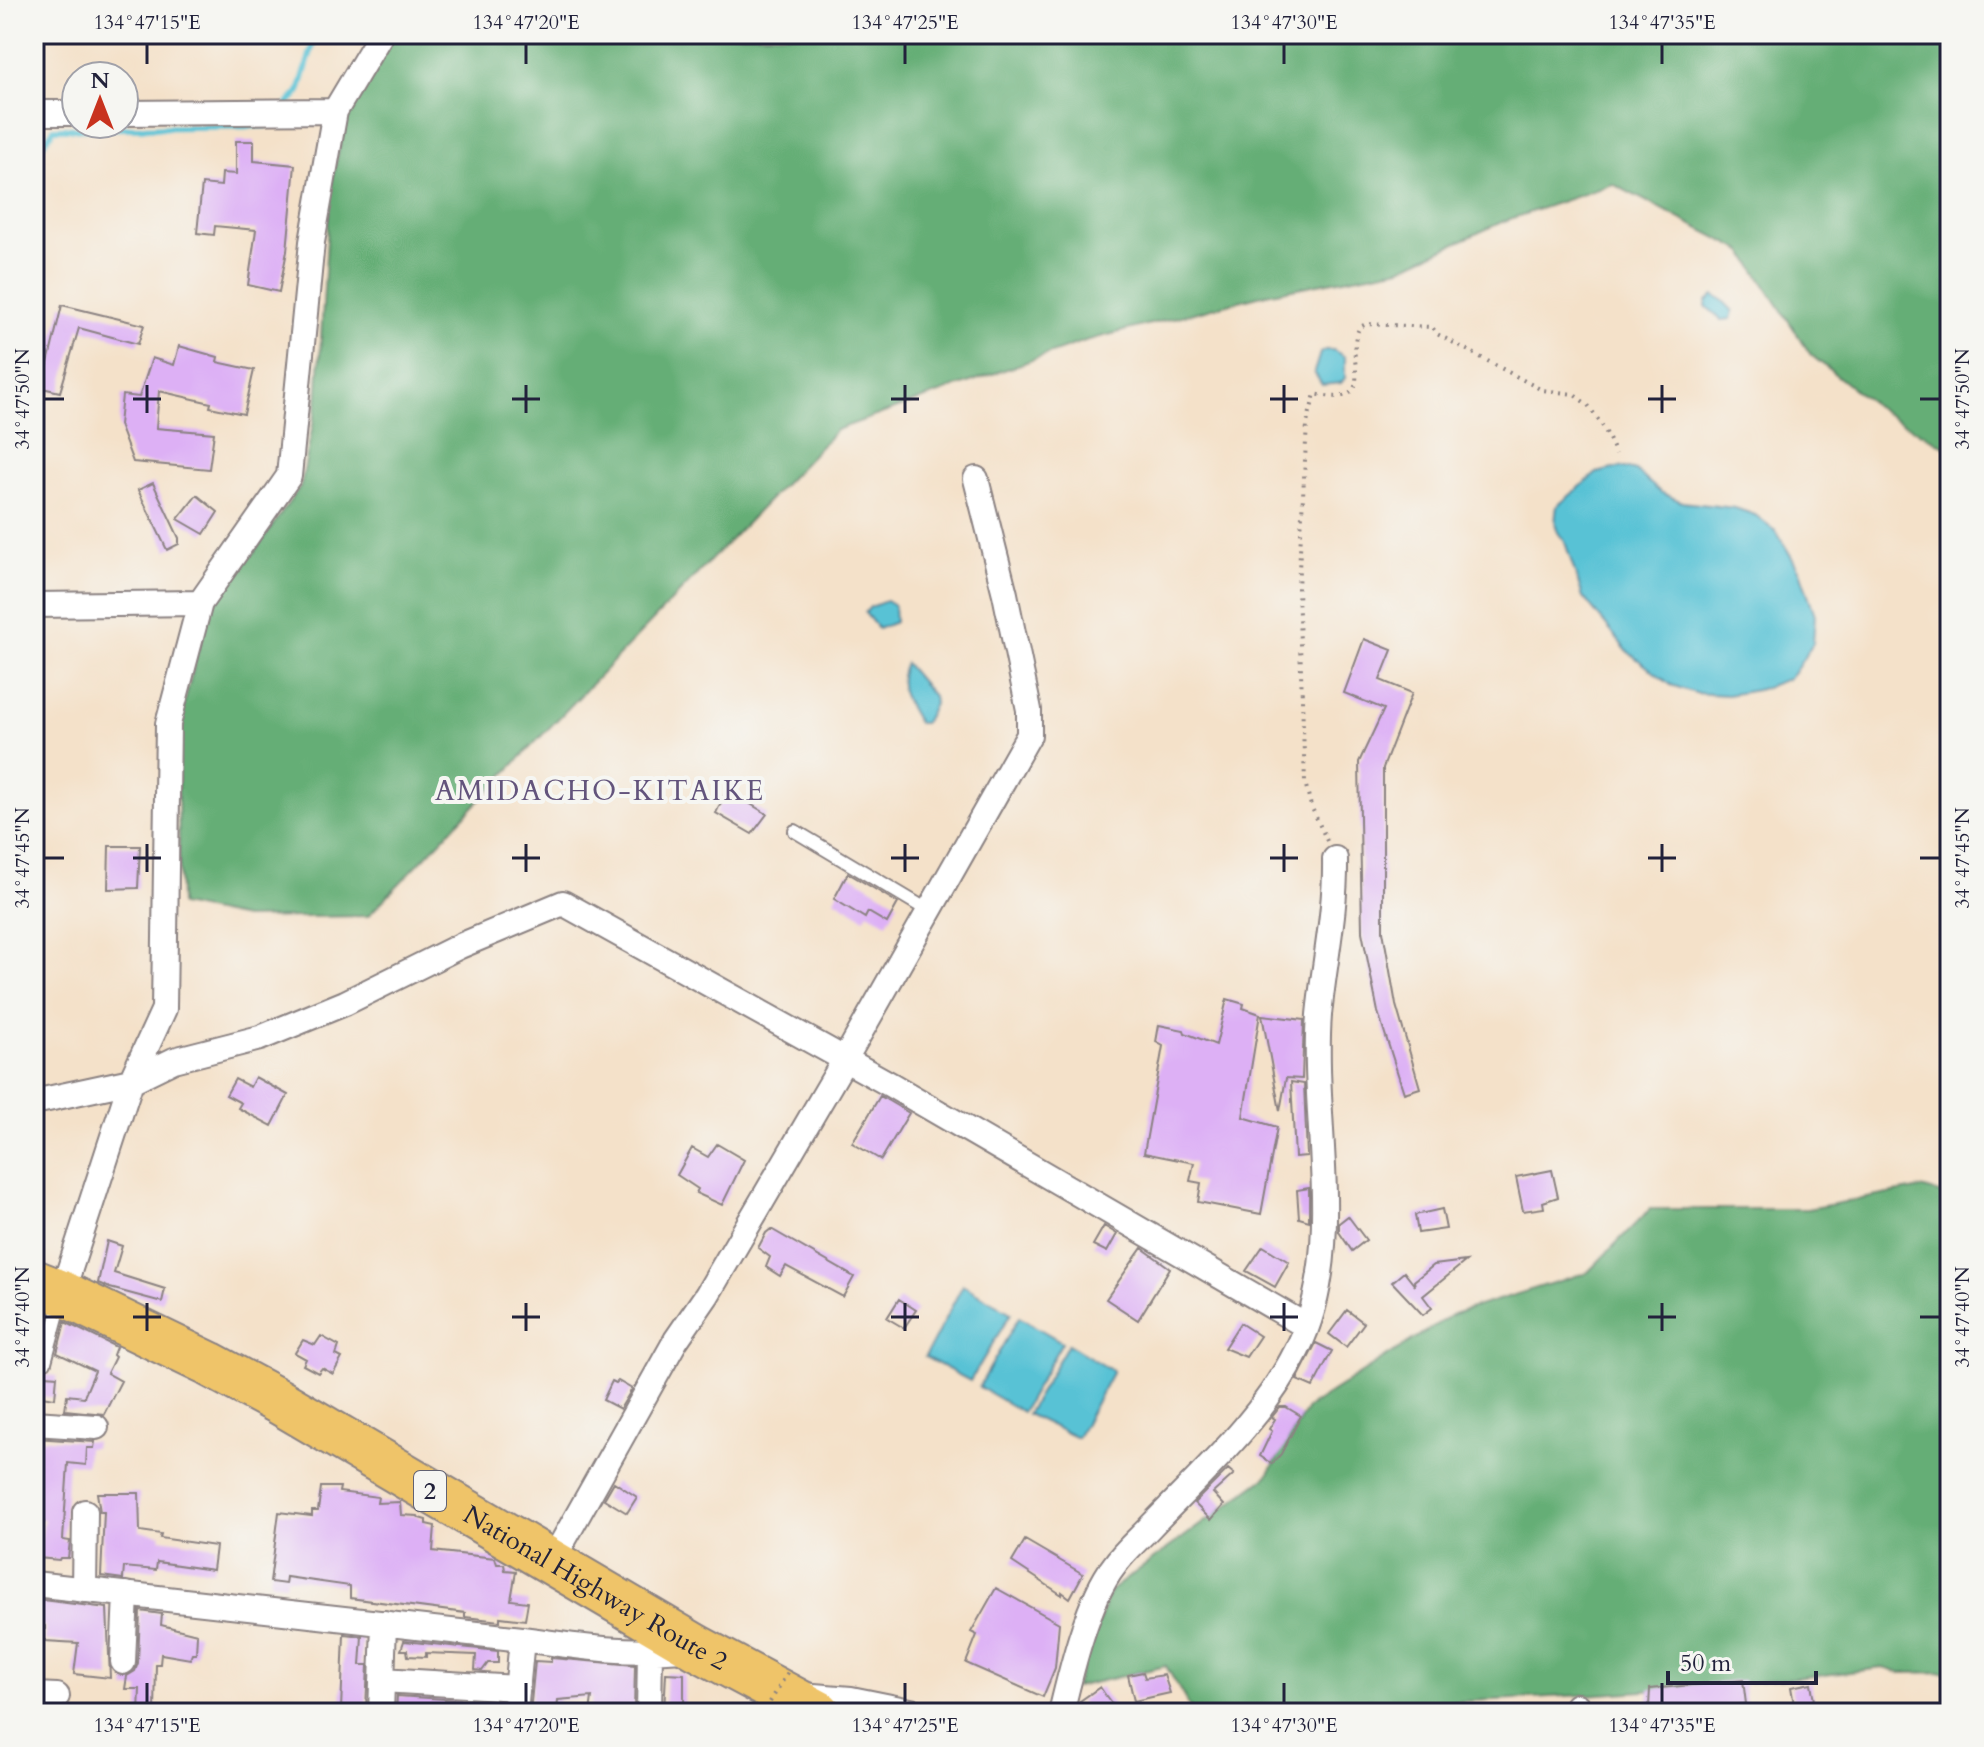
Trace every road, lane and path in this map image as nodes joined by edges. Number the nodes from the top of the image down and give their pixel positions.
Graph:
1 (381, 34) edge
2 (335, 111) junction
3 (34, 113) edge
4 (60, 113) edge
5 (140, 113) edge
6 (1616, 454) dead end
7 (976, 479) dead end
8 (200, 603) junction
9 (34, 605) edge
10 (795, 831) dead end
11 (1335, 859) joint
12 (929, 911) junction
13 (844, 1061) junction
14 (131, 1081) junction
15 (34, 1102) edge
16 (52, 1294) edge
17 (1306, 1326) junction
18 (34, 1363) edge
19 (46, 1418) edge
20 (96, 1427) dead end
21 (85, 1512) dead end
22 (552, 1561) junction
23 (34, 1584) edge
24 (84, 1590) junction
25 (126, 1594) junction
26 (384, 1623) junction
27 (522, 1639) junction
28 (696, 1647) junction
29 (650, 1652) junction
30 (123, 1662) dead end
31 (382, 1680) junction
32 (517, 1688) junction
33 (790, 1695) edge
34 (381, 1713) edge
35 (515, 1713) edge
36 (649, 1713) edge
37 (920, 1713) edge
38 (1061, 1713) edge

1 - 2 street
2 - 5 street
2 - 8 street
3 - 4 street
6 - 11 path
7 - 12 street
8 - 9 street
8 - 14 street
10 - 12 lane
11 - 17 street
12 - 13 street
13 - 14 street
13 - 17 street
13 - 22 street
14 - 15 street
14 - 16 street
16 - 18 lane
16 - 22 highway, National Highway Route 2 / 2
17 - 38 street
19 - 20 street
21 - 24 street
22 - 28 highway, National Highway Route 2 / 2
23 - 24 street
24 - 25 street
25 - 26 street
25 - 30 street
26 - 27 street
26 - 31 street
27 - 29 street
27 - 32 street
28 - 29 street
28 - 33 highway, National Highway Route 2 / 2
29 - 36 street
31 - 32 street
31 - 34 street
32 - 35 street
33 - 37 street

